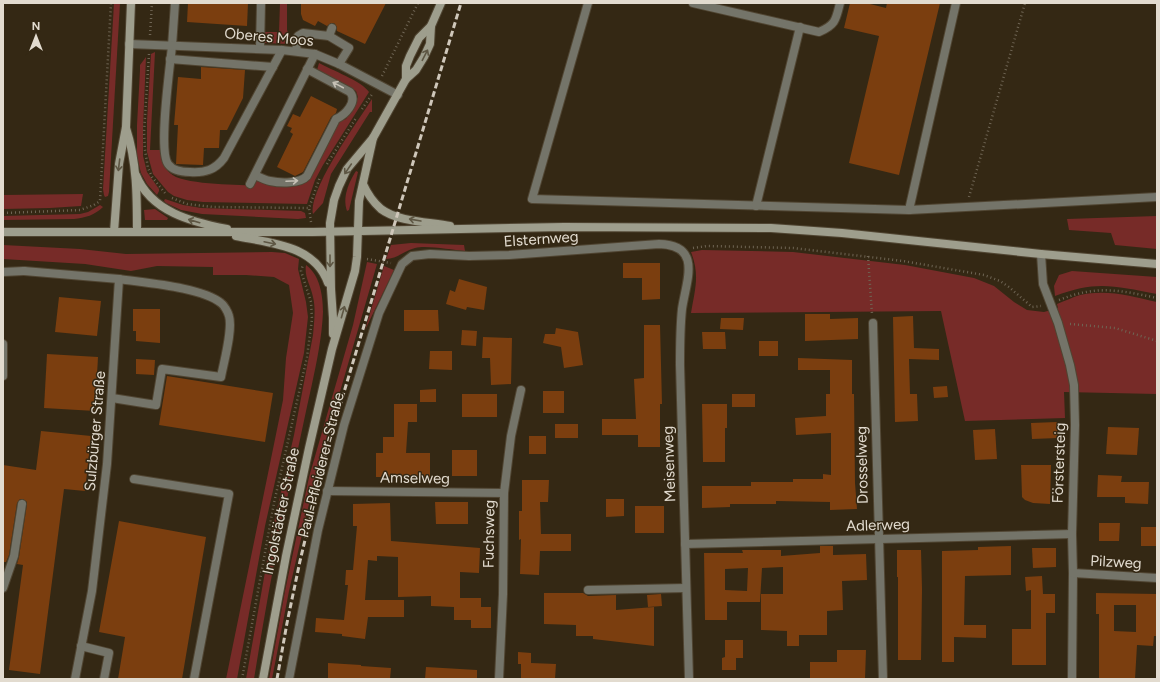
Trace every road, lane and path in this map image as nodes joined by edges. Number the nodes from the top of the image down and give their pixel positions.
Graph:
1 (111, 3) edge
2 (131, 3) edge
3 (152, 3) edge
4 (175, 3) edge
5 (262, 3) edge
6 (441, 3) edge
7 (588, 3) edge
8 (693, 3) edge
9 (840, 3) edge
10 (956, 3) edge
11 (1025, 3) edge
12 (725, 6) edge
13 (431, 26) junction
14 (800, 27) junction
15 (129, 44) junction
16 (150, 44) junction
17 (172, 44) junction
18 (260, 48) junction
19 (282, 50) junction
20 (296, 51) junction
21 (315, 54) junction
22 (170, 59) junction
23 (339, 64) junction
24 (273, 67) junction
25 (307, 69) junction
26 (406, 79) junction
27 (398, 95) junction
28 (126, 127) junction
29 (373, 138) junction
30 (136, 175) junction
31 (254, 175) junction
32 (250, 184) dead end
33 (363, 184) junction
34 (1157, 197) edge
35 (756, 206) junction
36 (966, 207) junction
37 (309, 208) dead end
38 (909, 210) junction
39 (3, 213) edge
40 (467, 229) junction
41 (3, 232) edge
42 (114, 232) junction
43 (137, 232) junction
44 (218, 232) junction
45 (245, 232) junction
46 (330, 232) junction
47 (358, 232) junction
48 (683, 251) junction
49 (1041, 254) junction
50 (868, 256) junction
51 (368, 259) dead end
52 (304, 262) dead end
53 (402, 264) junction
54 (1157, 264) edge
55 (3, 272) edge
56 (119, 279) junction
57 (331, 289) junction
58 (1157, 298) edge
59 (1050, 304) junction
60 (873, 323) joint
61 (1058, 323) junction
62 (1157, 341) edge
63 (3, 344) edge
64 (332, 349) junction
65 (3, 376) edge
66 (521, 390) dead end
67 (112, 398) junction
68 (134, 479) dead end
69 (327, 491) junction
70 (504, 493) junction
71 (22, 504) dead end
72 (1072, 534) junction
73 (878, 539) junction
74 (685, 544) junction
75 (1073, 573) junction
76 (1157, 578) edge
77 (3, 588) edge
78 (686, 588) junction
79 (588, 590) dead end
80 (81, 646) junction
81 (75, 679) edge
82 (104, 679) edge
83 (194, 679) edge
84 (242, 679) edge
85 (263, 679) edge
86 (289, 679) edge
87 (499, 679) edge
88 (690, 679) edge
89 (883, 679) edge
90 (1072, 679) edge

1 - 39 path
2 - 15 street
3 - 16 path
4 - 17 street
5 - 18 street
6 - 13 street, Ingolstädter Straße
7 - 35 street
8 - 12 street
9 - 14 street
10 - 38 street
11 - 36 path
12 - 14 street
26 -> 13 street, Ingolstädter Straße
13 - 26 street, Ingolstädter Straße
14 - 35 street
15 - 16 street, Oberes Moos
15 - 28 street
16 - 17 street, Oberes Moos
16 - 37 path
17 - 18 street, Oberes Moos
17 - 22 street
18 - 19 street, Oberes Moos
19 - 20 street, Oberes Moos
19 - 24 street
20 - 21 street, Oberes Moos
20 - 23 street
21 - 23 street, Oberes Moos
21 - 25 street
22 - 24 street
22 - 24 street
23 - 27 street, Oberes Moos
25 - 31 street
31 -> 25 street
26 - 27 street, Ingolstädter Straße
27 - 29 street, Ingolstädter Straße
28 - 30 street
28 -> 42 street
29 - 33 street, Ingolstädter Straße
29 -> 46 street, Ingolstädter Straße
30 - 43 street
45 -> 30 street
31 - 32 street
40 -> 33 street
33 - 47 street, Ingolstädter Straße
34 - 36 street
35 - 38 street
36 - 38 street
40 - 47 street
40 - 49 street
41 - 42 street
42 - 43 street
43 - 44 street
44 - 45 street
44 -> 57 street
45 - 46 street
46 - 47 street
46 -> 57 street, Ingolstädter Straße
64 -> 47 street, Ingolstädter Straße
48 - 50 path
48 - 53 street, Elsternweg
48 - 74 street, Meisenweg
49 - 54 street
49 - 59 street, Förstersteig
50 - 59 path
50 - 60 path
51 - 53 path
52 - 84 path
53 - 69 street, Paul-Pfleiderer-Straße
55 - 56 street
56 - 67 street, Sulzbürger Straße
56 - 67 street
57 - 64 street, Ingolstädter Straße
58 - 59 path
59 - 61 street, Förstersteig
60 - 73 street, Drosselweg
61 - 62 path
61 - 72 street, Förstersteig
63 - 65 street
64 - 85 street, Ingolstädter Straße
66 - 70 street, Fuchsweg
67 - 80 street, Sulzbürger Straße
68 - 83 street
69 - 70 street, Amselweg
69 - 86 street, Paul-Pfleiderer-Straße
70 - 87 street, Fuchsweg
71 - 77 street
72 - 73 street, Adlerweg
72 - 75 street, Förstersteig
73 - 74 street, Adlerweg
73 - 89 street, Drosselweg
74 - 78 street, Meisenweg
75 - 76 street, Pilzweg
75 - 90 street, Förstersteig
78 - 79 street
78 - 88 street, Meisenweg
80 - 81 street, Sulzbürger Straße
80 - 82 street

